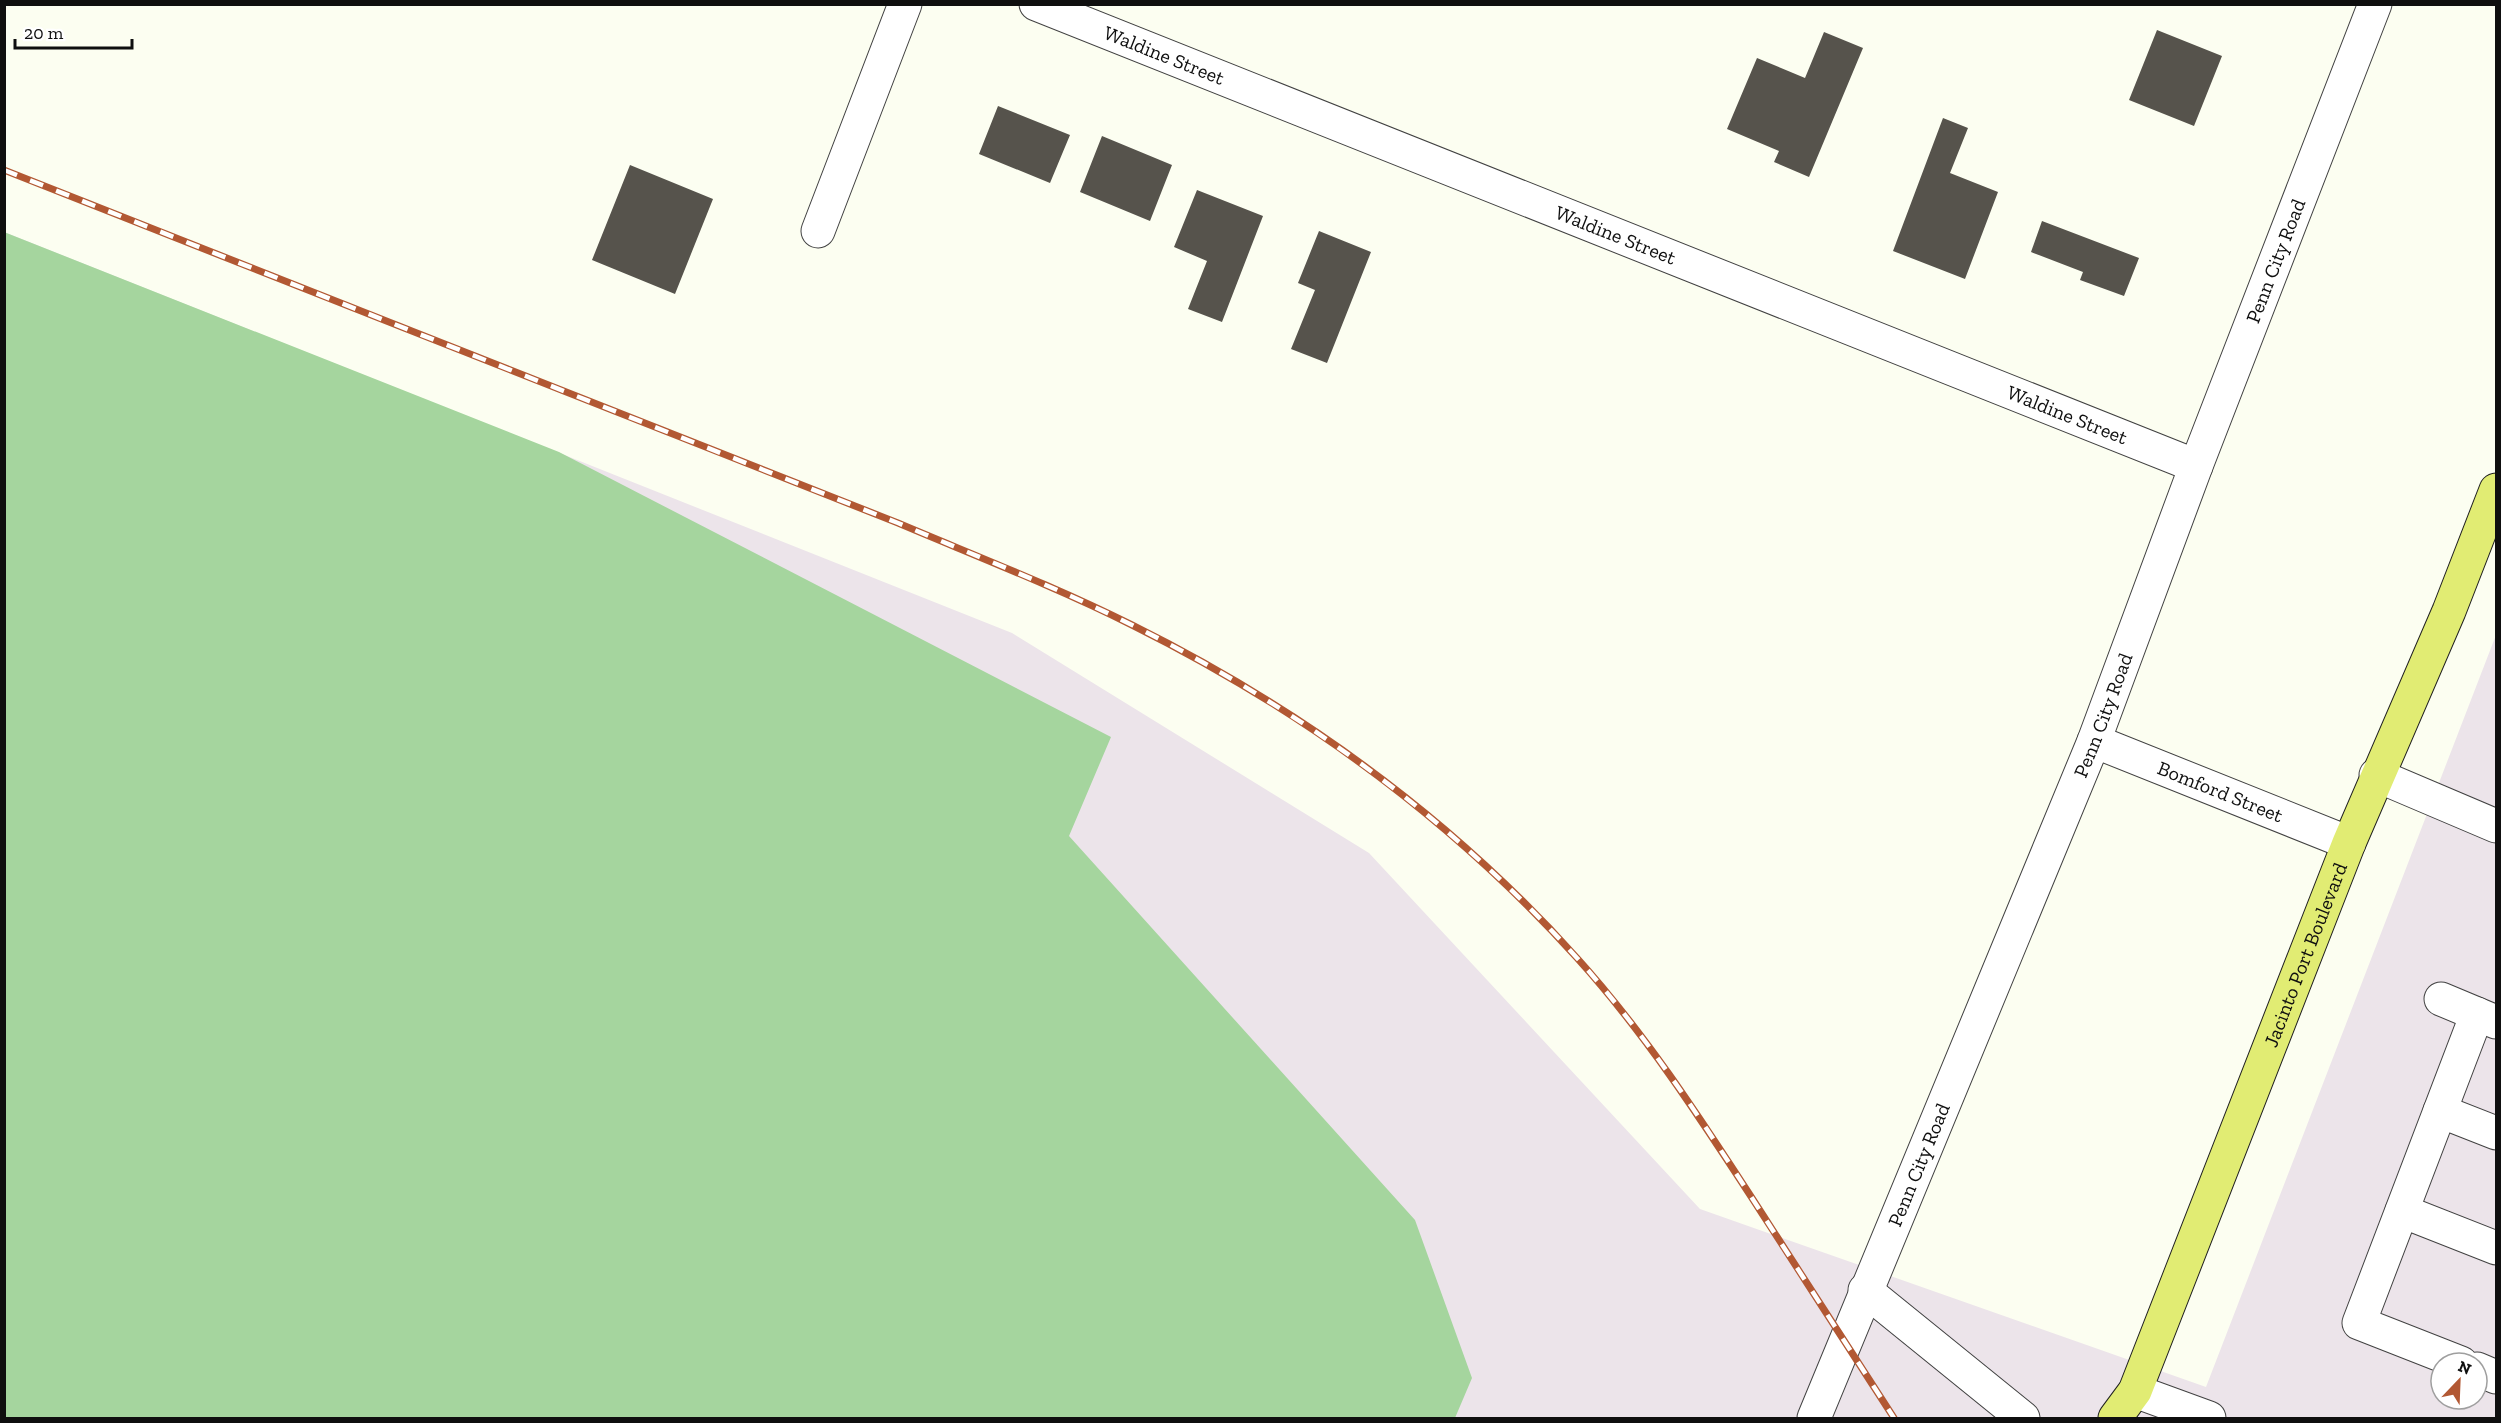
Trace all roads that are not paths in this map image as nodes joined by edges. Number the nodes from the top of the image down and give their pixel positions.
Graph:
1 (905, 4) edge
2 (1035, 4) edge
3 (2375, 4) edge
4 (818, 231) dead end
5 (2196, 466) junction
6 (2496, 490) edge
7 (2094, 741) junction
8 (2376, 775) junction
9 (2496, 826) edge
10 (2349, 843) junction
11 (2441, 999) dead end
12 (2487, 1018) edge
13 (2440, 1111) junction
14 (2496, 1133) edge
15 (2402, 1211) junction
16 (2496, 1248) edge
17 (1865, 1290) junction
18 (2430, 1351) edge
19 (2135, 1391) junction
20 (1814, 1419) edge
21 (2022, 1419) edge
22 (2115, 1419) edge
23 (2209, 1419) edge

1 - 4 street
2 - 5 street, Waldine Street
3 - 5 street, Penn City Road
5 - 7 street, Penn City Road
6 - 8 main road, Jacinto Port Boulevard
7 - 10 street, Bomford Street
7 - 17 street, Penn City Road
8 - 9 street
8 - 10 main road, Jacinto Port Boulevard
10 - 19 main road, Jacinto Port Boulevard
11 - 12 street
12 - 13 street
13 - 14 street
13 - 15 street
15 - 16 street
15 - 18 street
17 - 20 street, Penn City Road
17 - 21 street
19 - 22 main road, Jacinto Port Boulevard
19 - 23 street

